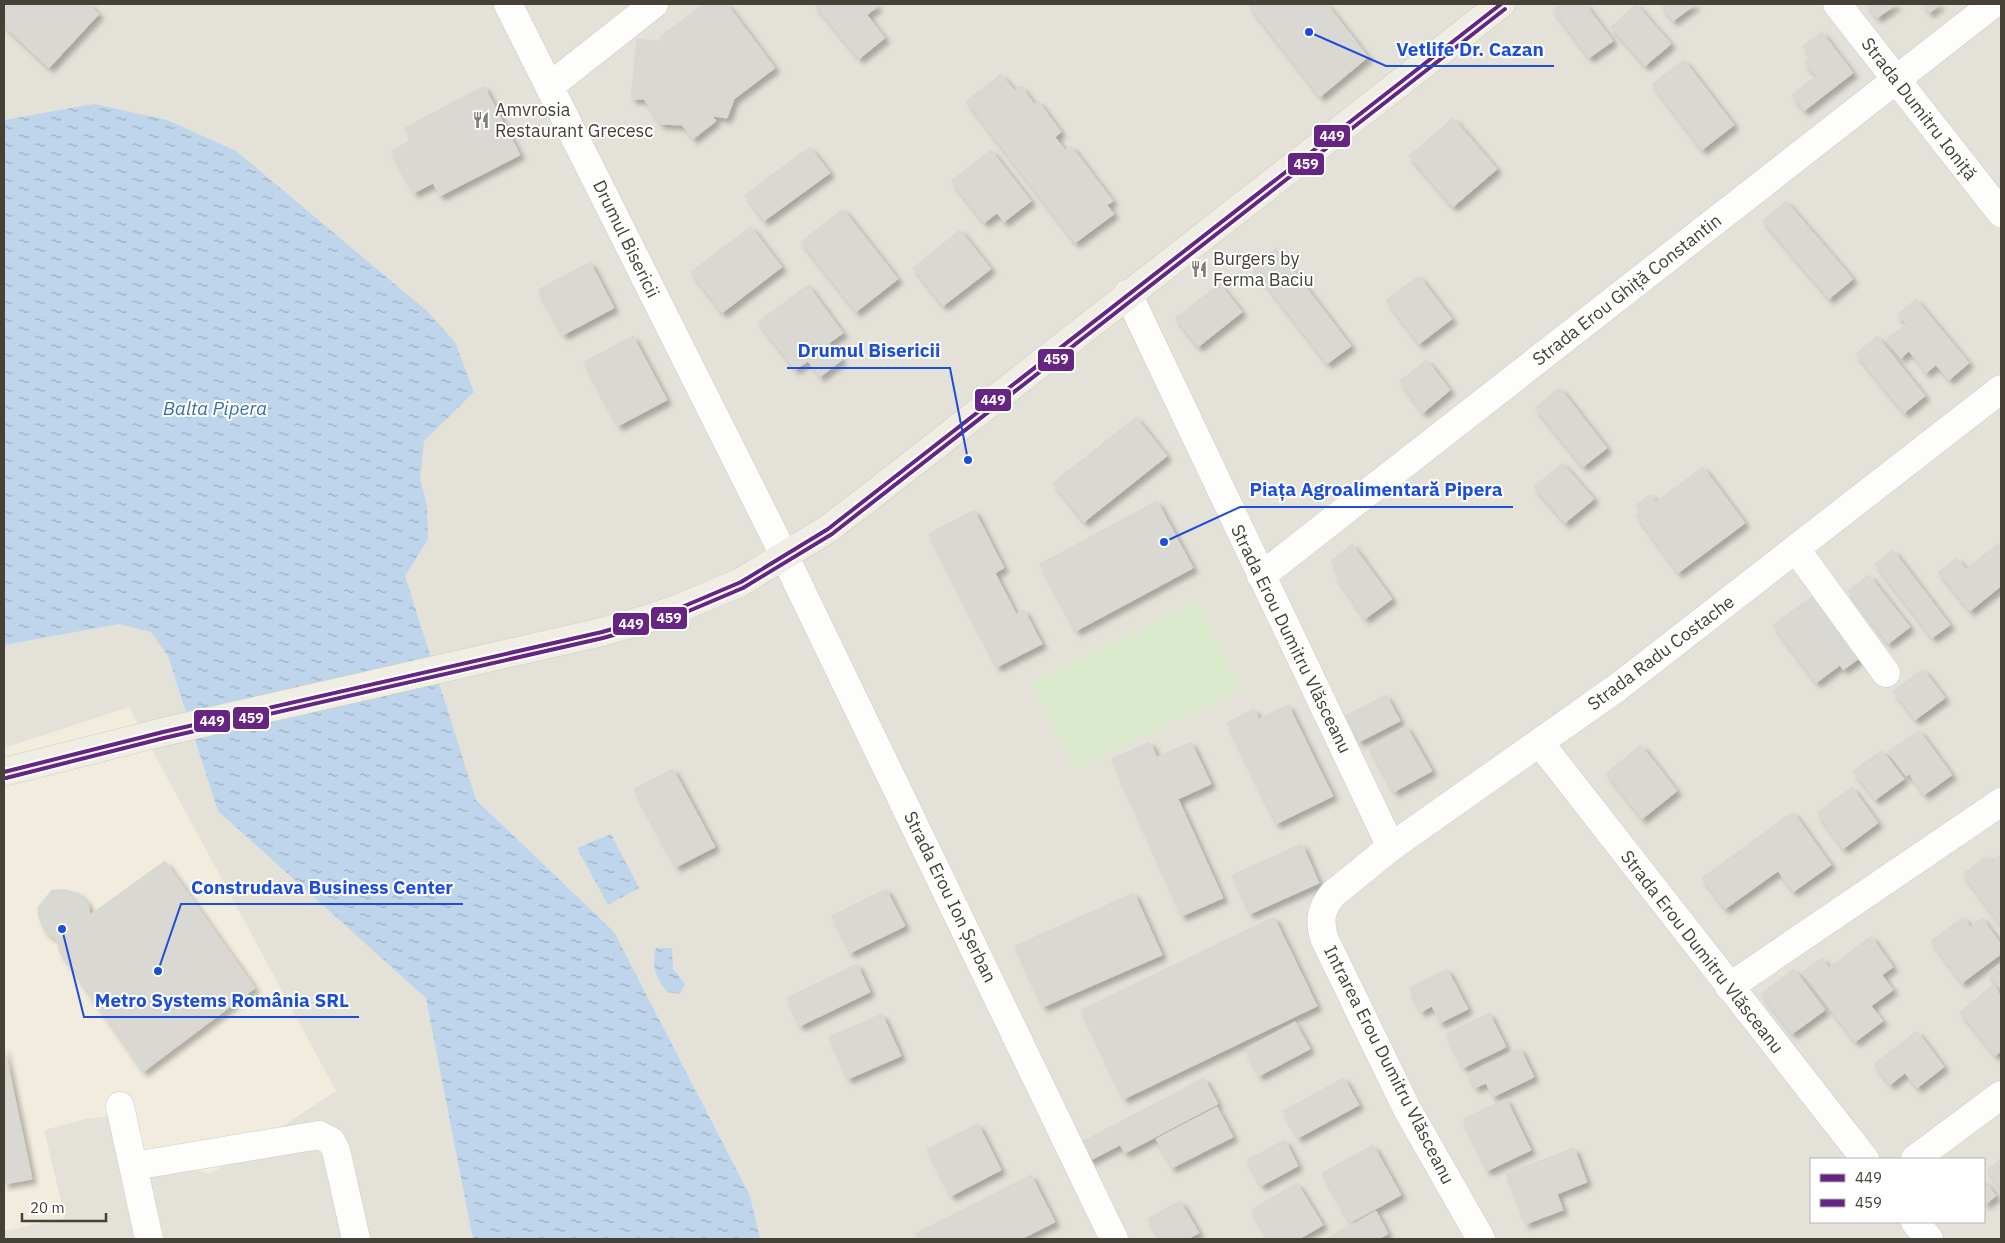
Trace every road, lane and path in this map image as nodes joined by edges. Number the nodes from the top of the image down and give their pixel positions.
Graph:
1 (508, 4) edge
2 (654, 4) edge
3 (1501, 4) edge
4 (1837, 4) edge
5 (1993, 4) edge
6 (1896, 80) junction
7 (550, 86) junction
8 (2001, 213) edge
9 (1128, 294) junction
10 (2001, 389) edge
11 (1796, 549) junction
12 (784, 556) junction
13 (1261, 576) junction
14 (1886, 673) dead end
15 (1540, 743) junction
16 (4, 772) edge
17 (2001, 802) edge
18 (1392, 847) junction
19 (1320, 915) joint
20 (1730, 988) junction
21 (2001, 1095) edge
22 (120, 1106) dead end
23 (1864, 1158) edge
24 (1916, 1158) edge
25 (134, 1166) junction
26 (1916, 1223) edge
27 (149, 1239) edge
28 (356, 1239) edge
29 (1114, 1239) edge
30 (1481, 1239) edge
31 (1929, 1239) edge

1 - 7 street, Drumul Bisericii
2 - 7 street
3 - 9 main road
4 - 6 street, Strada Dumitru Ioniță
5 - 6 street, Strada Erou Ghiță Constantin
6 - 8 street, Strada Dumitru Ioniță
6 - 13 street, Strada Erou Ghiță Constantin
7 - 12 street, Drumul Bisericii
9 - 12 main road
9 - 13 street, Strada Erou Dumitru Vlăsceanu
10 - 11 street, Strada Radu Costache
11 - 14 street
11 - 15 street, Strada Radu Costache
12 - 16 main road
12 - 29 street, Strada Erou Ion Șerban
13 - 18 street, Strada Erou Dumitru Vlăsceanu
15 - 18 street, Strada Radu Costache
15 - 20 street, Strada Erou Dumitru Vlăsceanu
17 - 20 street
18 - 19 street, Strada Radu Costache
19 - 30 street, Intrarea Erou Dumitru Vlăsceanu
20 - 23 street, Strada Erou Dumitru Vlăsceanu
21 - 24 street
22 - 25 street
25 - 27 street
25 - 28 street
26 - 31 street

